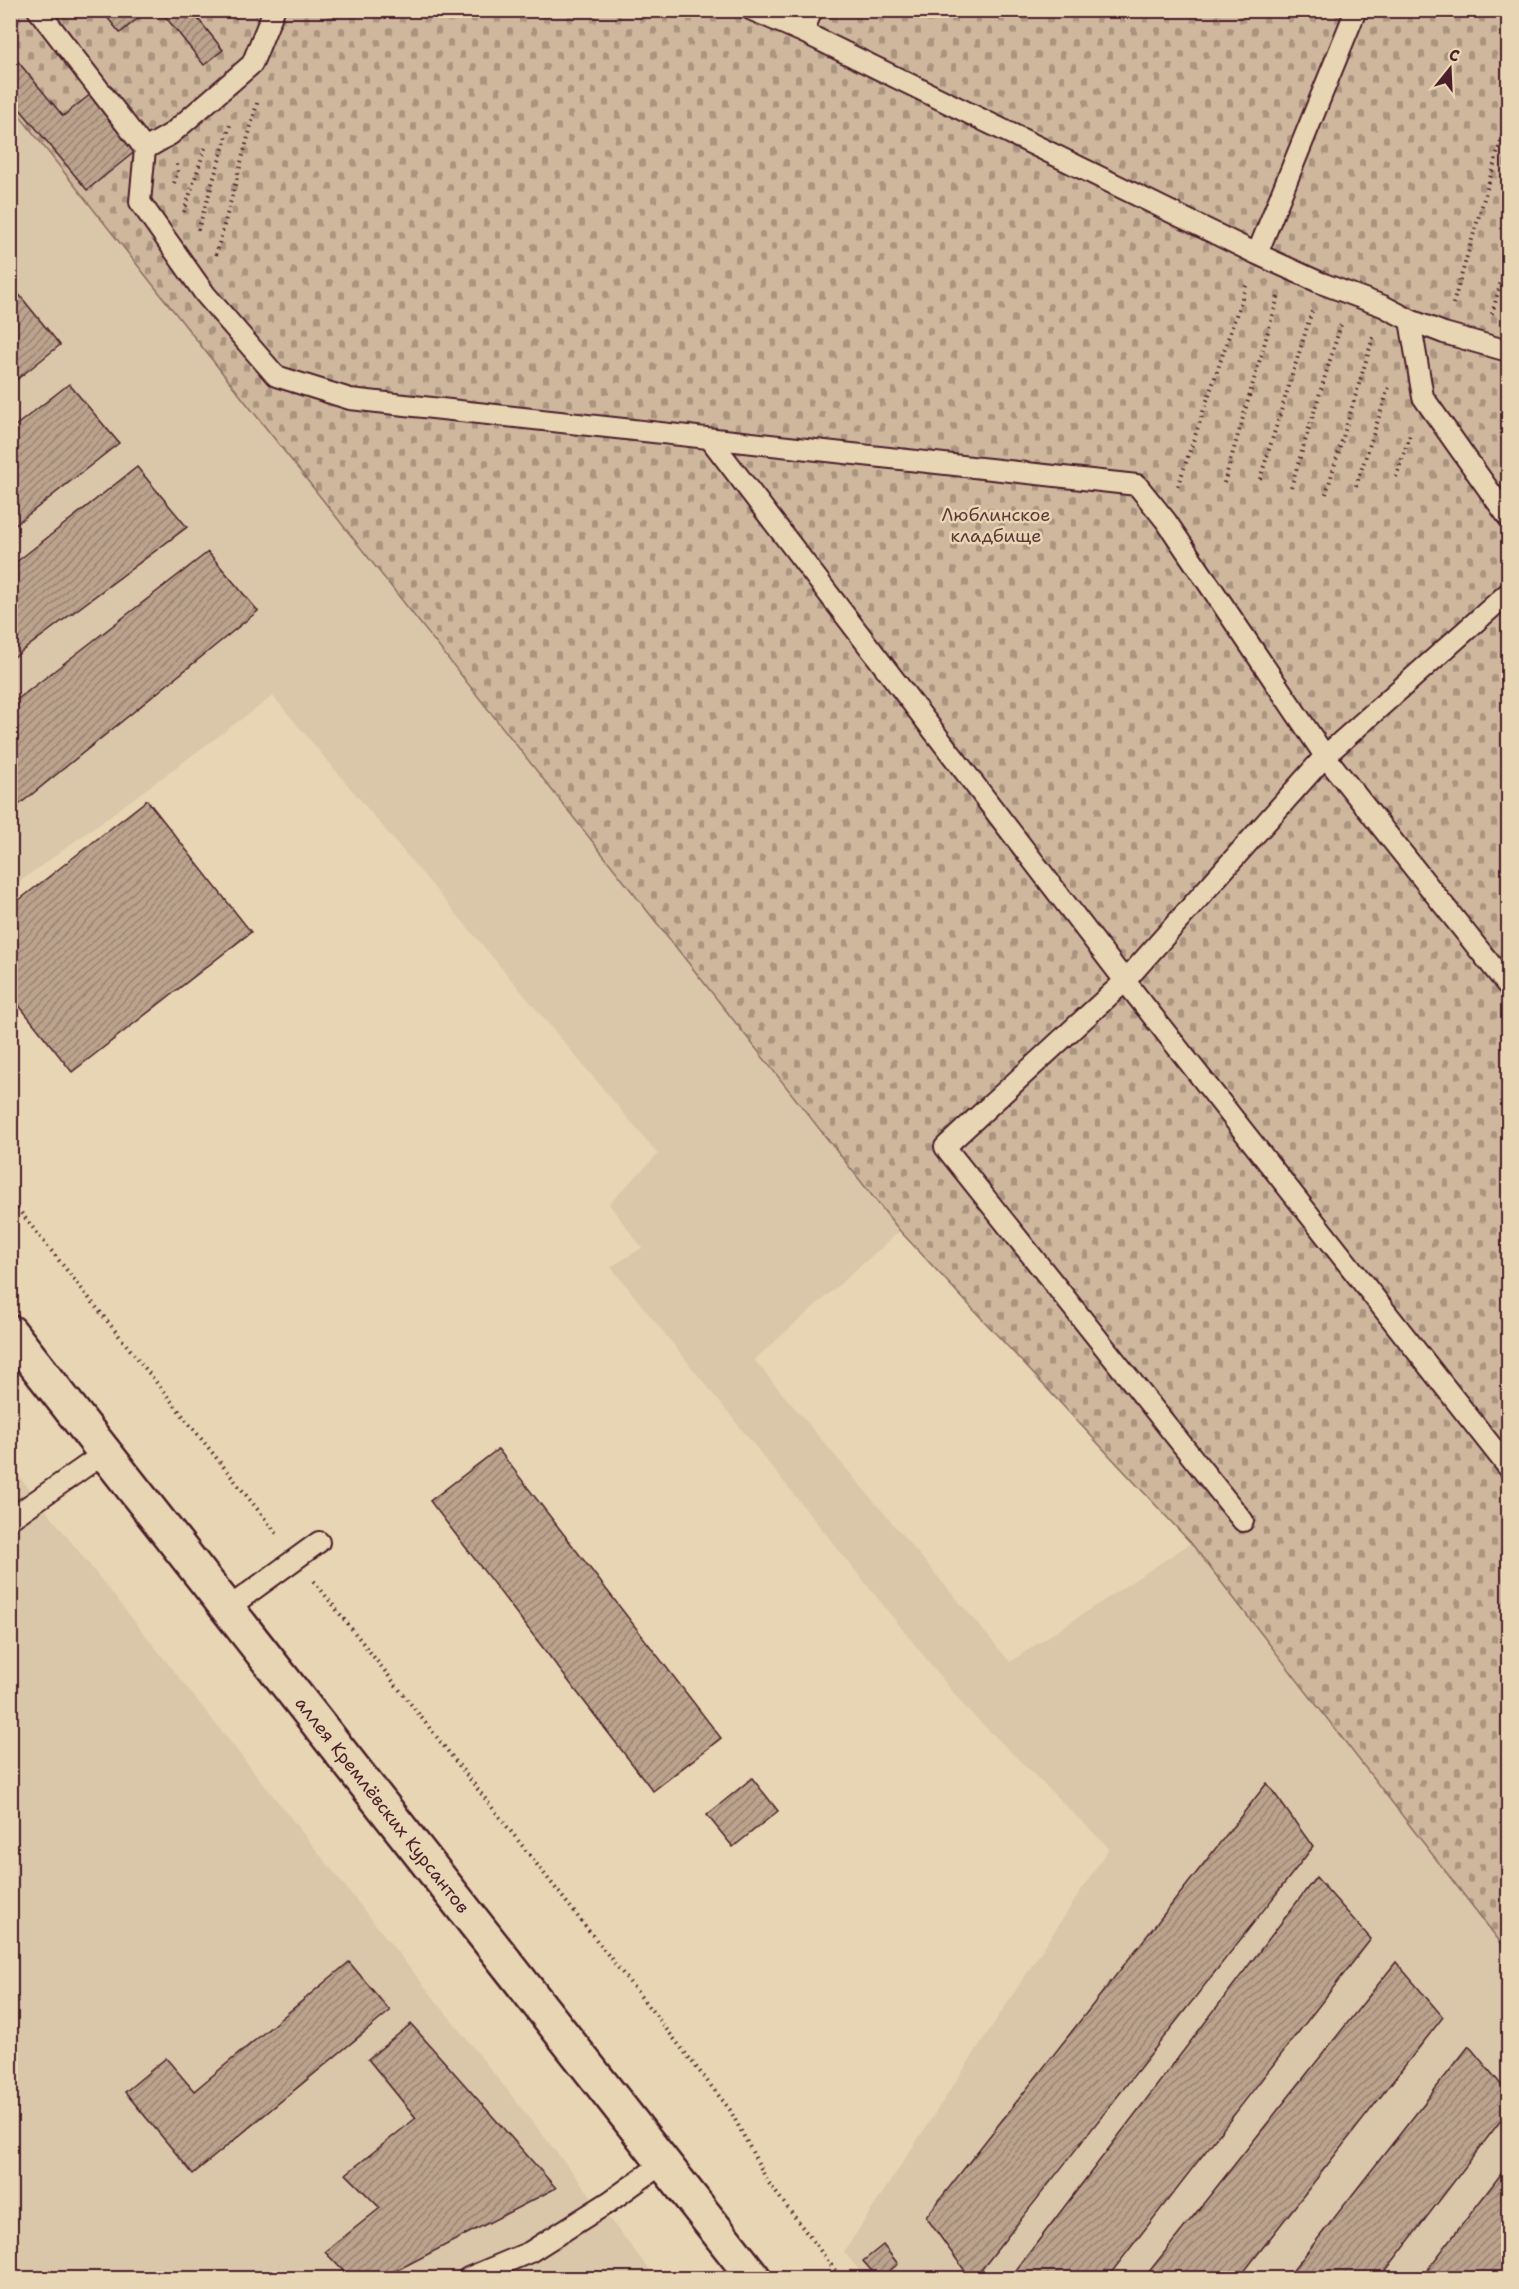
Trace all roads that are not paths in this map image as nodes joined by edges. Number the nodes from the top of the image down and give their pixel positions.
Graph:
1 (38, 10) edge
2 (254, 10) edge
3 (752, 10) edge
4 (812, 10) edge
5 (1356, 10) edge
6 (271, 18) edge
7 (803, 32) junction
8 (145, 148) junction
9 (1257, 254) junction
10 (1410, 320) junction
11 (1509, 351) edge
12 (710, 439) junction
13 (1509, 518) edge
14 (1509, 593) edge
15 (1325, 756) junction
16 (1125, 981) junction
17 (1509, 986) edge
18 (10, 1332) edge
19 (106, 1452) junction
20 (1509, 1467) edge
21 (10, 1519) edge
22 (1243, 1521) dead end
23 (320, 1542) dead end
24 (228, 1608) junction
25 (663, 2163) junction
26 (468, 2278) edge
27 (754, 2278) edge

1 - 8 lane
2 - 6 lane
3 - 7 lane
4 - 7 lane
5 - 9 lane
6 - 8 lane
7 - 9 lane
8 - 12 lane
9 - 10 lane
10 - 11 lane
10 - 13 lane
12 - 15 lane
12 - 16 lane
14 - 15 lane
15 - 16 lane
15 - 17 lane
16 - 20 lane
16 - 22 lane
18 - 19 main road, аллея Кремлёвских Курсантов
19 - 21 lane
19 - 24 main road, аллея Кремлёвских Курсантов
23 - 24 lane
24 - 25 main road, аллея Кремлёвских Курсантов
25 - 26 lane
25 - 27 main road, аллея Кремлёвских Курсантов

